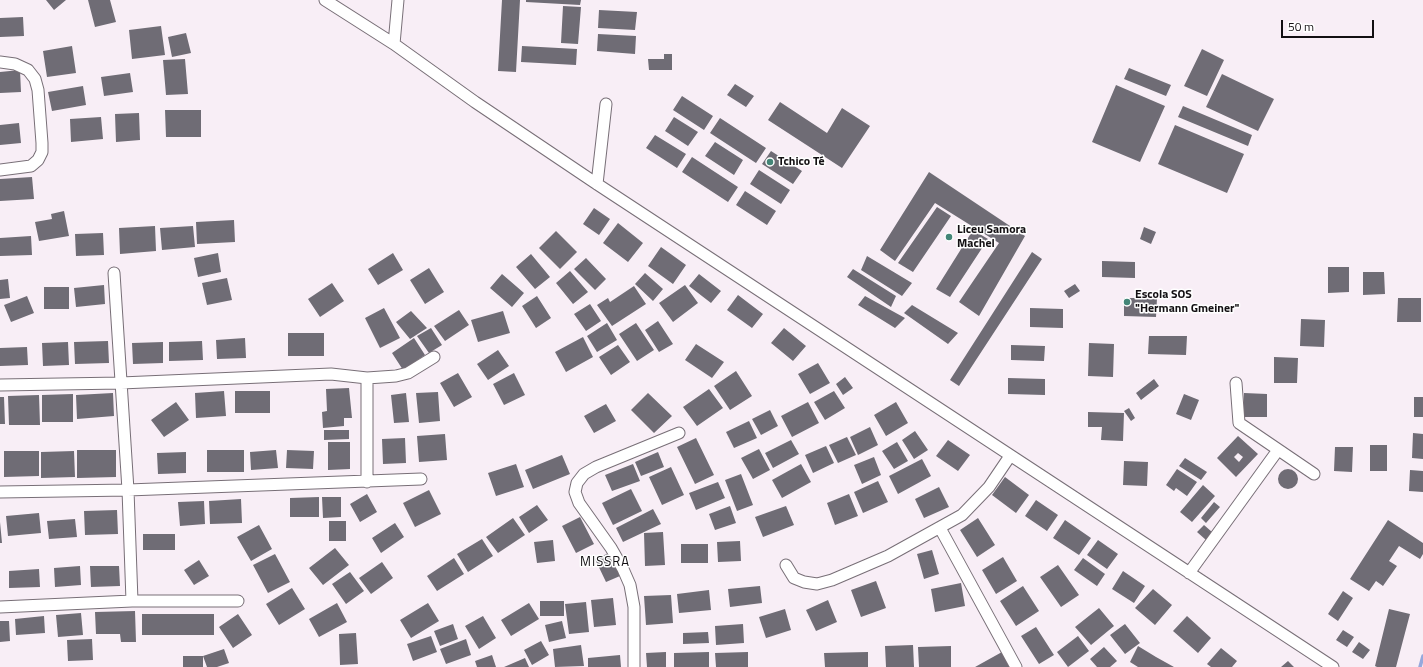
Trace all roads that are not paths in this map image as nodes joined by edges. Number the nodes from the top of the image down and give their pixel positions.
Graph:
1 (326, 0) edge
2 (398, 0) edge
3 (394, 44) junction
4 (0, 62) edge
5 (606, 104) dead end
6 (0, 170) edge
7 (597, 184) junction
8 (114, 274) dead end
9 (434, 357) dead end
10 (367, 378) junction
11 (121, 383) junction
12 (1236, 383) dead end
13 (0, 384) edge
14 (679, 433) dead end
15 (1278, 450) junction
16 (1010, 456) junction
17 (1314, 474) dead end
18 (421, 479) dead end
19 (367, 482) junction
20 (128, 490) junction
21 (0, 492) edge
22 (940, 528) junction
23 (786, 565) dead end
24 (1190, 573) junction
25 (132, 601) junction
26 (238, 601) dead end
27 (0, 607) edge
28 (634, 667) edge
29 (1016, 667) edge
30 (1333, 667) edge

1 - 3 street
2 - 3 street
3 - 7 street
4 - 6 street
5 - 7 street
7 - 16 street
8 - 11 street
9 - 10 street
10 - 11 street
10 - 19 street
11 - 13 street
11 - 20 street
12 - 15 street
14 - 28 street
15 - 17 street
15 - 24 street
16 - 22 street
16 - 24 street
18 - 19 street
19 - 20 street
20 - 21 street
20 - 25 street
22 - 23 street
22 - 29 street
24 - 30 street
25 - 26 street
25 - 27 street

